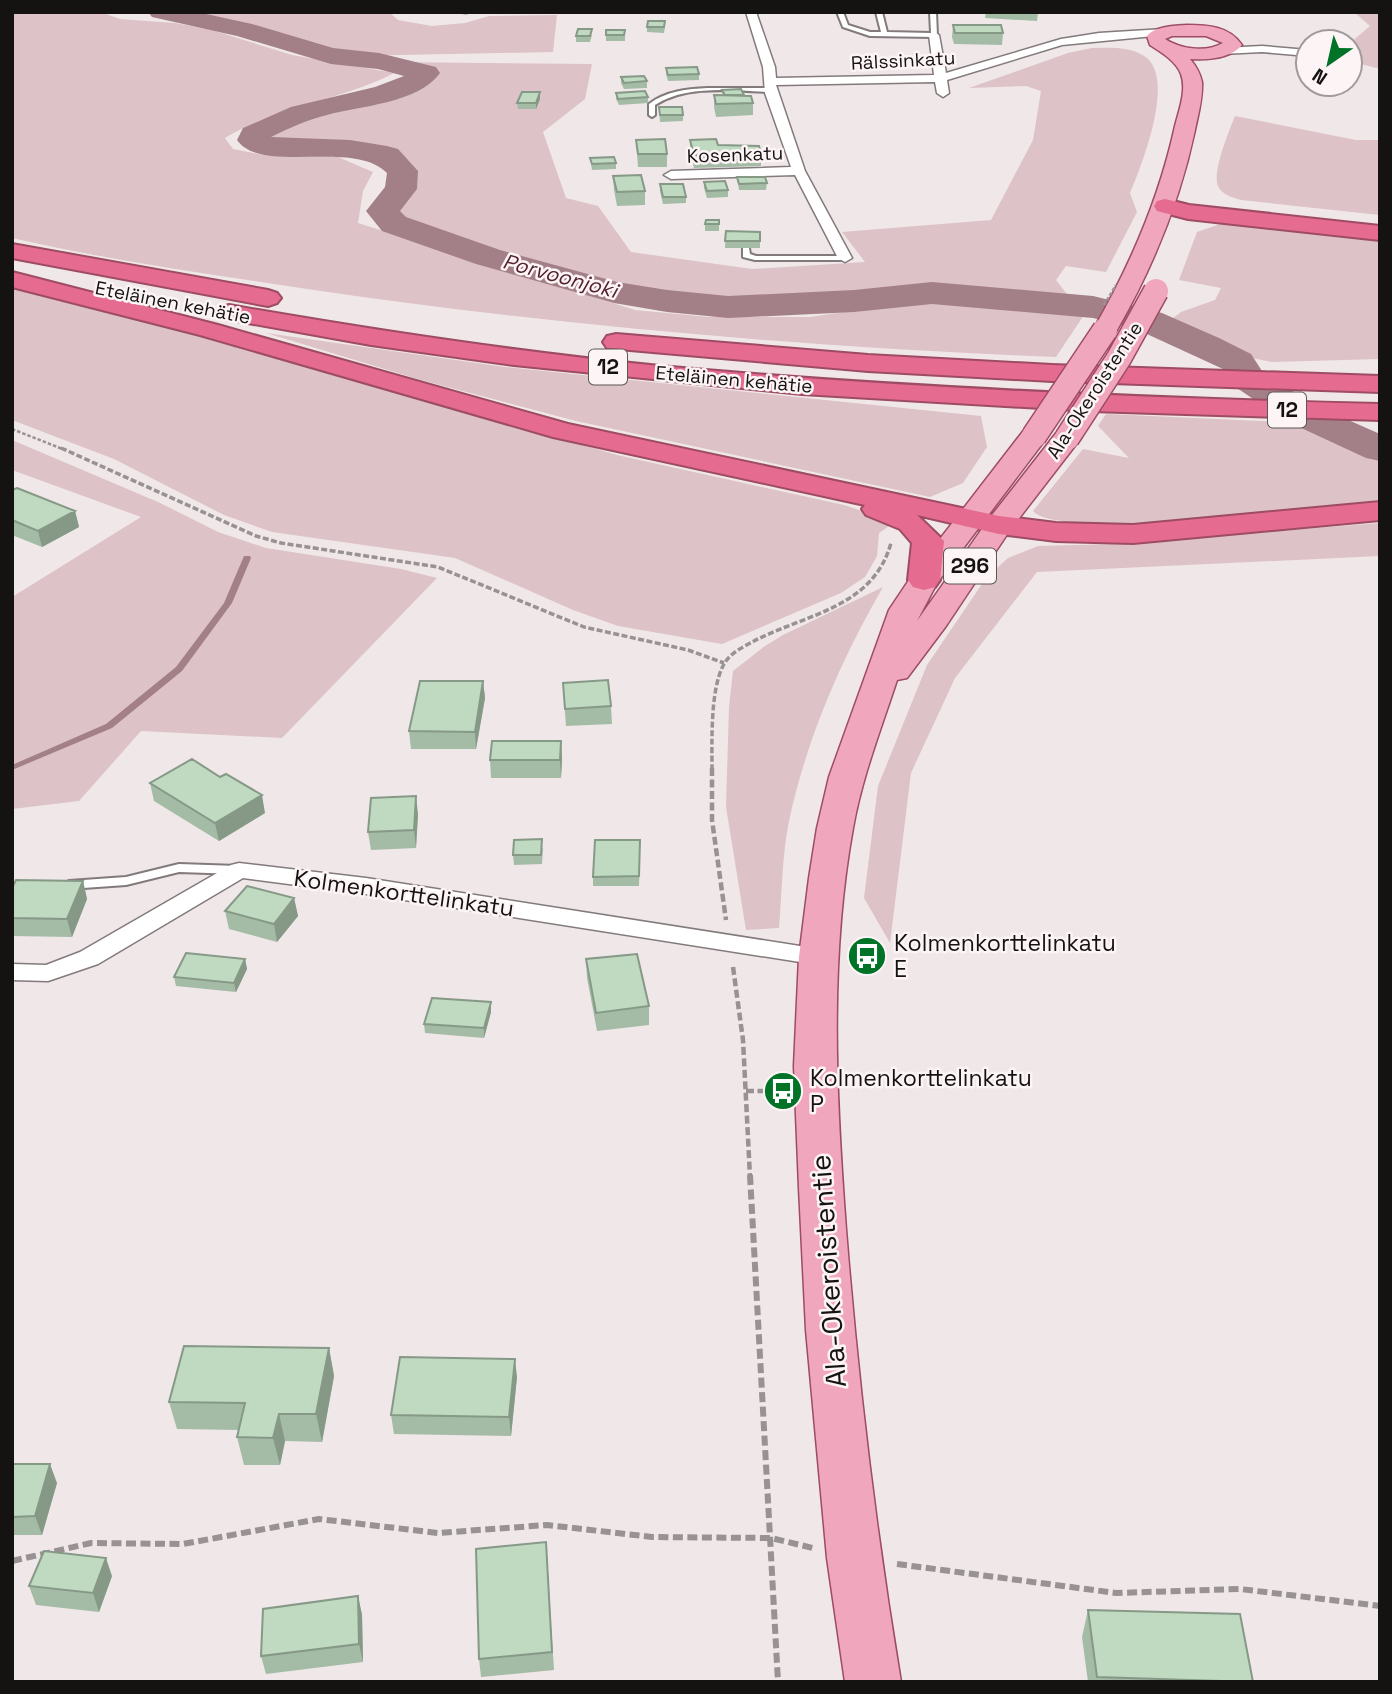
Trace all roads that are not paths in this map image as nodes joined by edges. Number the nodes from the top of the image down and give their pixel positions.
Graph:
1 (751, 12) edge
2 (840, 12) edge
3 (878, 12) edge
4 (933, 12) edge
5 (1198, 12) edge
6 (1170, 33) edge
7 (885, 35) junction
8 (933, 35) junction
9 (1220, 44) junction
10 (1294, 50) edge
11 (940, 78) junction
12 (1211, 79) dead end
13 (771, 86) junction
14 (943, 93) dead end
15 (652, 115) dead end
16 (799, 171) junction
17 (671, 175) dead end
18 (1192, 202) junction
19 (1165, 206) junction
20 (1380, 222) edge
21 (1380, 233) edge
22 (1179, 238) dead end
23 (746, 250) edge
24 (12, 251) edge
25 (845, 258) joint
26 (12, 270) edge
27 (12, 279) edge
28 (1151, 283) junction
29 (468, 326) dead end
30 (587, 339) dead end
31 (1380, 368) edge
32 (1313, 376) junction
33 (1380, 384) edge
34 (1372, 412) edge
35 (808, 485) junction
36 (1375, 511) edge
37 (984, 523) junction
38 (924, 580) junction
39 (875, 696) junction
40 (239, 870) junction
41 (57, 886) edge
42 (819, 957) junction
43 (12, 972) edge
44 (873, 1682) edge

1 - 13 street
2 - 7 lane
3 - 7 lane
4 - 8 lane
5 - 9 main road
6 - 9 main road
6 - 11 street, Rälssinkatu
6 - 19 main road, Ala-Okeroistentie / 296
7 - 8 lane
8 - 11 street
9 - 10 street
9 - 12 main road
11 - 13 street, Rälssinkatu
11 - 14 street
13 - 15 lane
13 - 16 street
16 - 17 street, Kosenkatu
16 - 25 street
18 - 19 highway
18 - 20 highway
18 - 21 highway
18 - 22 main road
19 - 28 main road, Ala-Okeroistentie / 296
23 - 25 lane
24 - 29 highway, Eteläinen kehätie
26 - 34 highway, Eteläinen kehätie / 12
27 - 35 highway
28 - 37 main road, Ala-Okeroistentie / 296, bridge
28 - 37 main road, Ala-Okeroistentie / 296, bridge
30 - 32 highway, Eteläinen kehätie / 12
31 - 32 highway
32 - 33 highway, Eteläinen kehätie / 12
35 - 37 highway
35 - 38 highway
36 - 37 highway
37 - 38 main road, Ala-Okeroistentie / 296
37 - 39 main road, Ala-Okeroistentie / 296
38 - 39 main road, Ala-Okeroistentie / 296
39 - 42 main road, Ala-Okeroistentie
40 - 41 lane
40 - 42 street, Kolmenkorttelinkatu
40 - 43 street
42 - 44 main road, Ala-Okeroistentie

